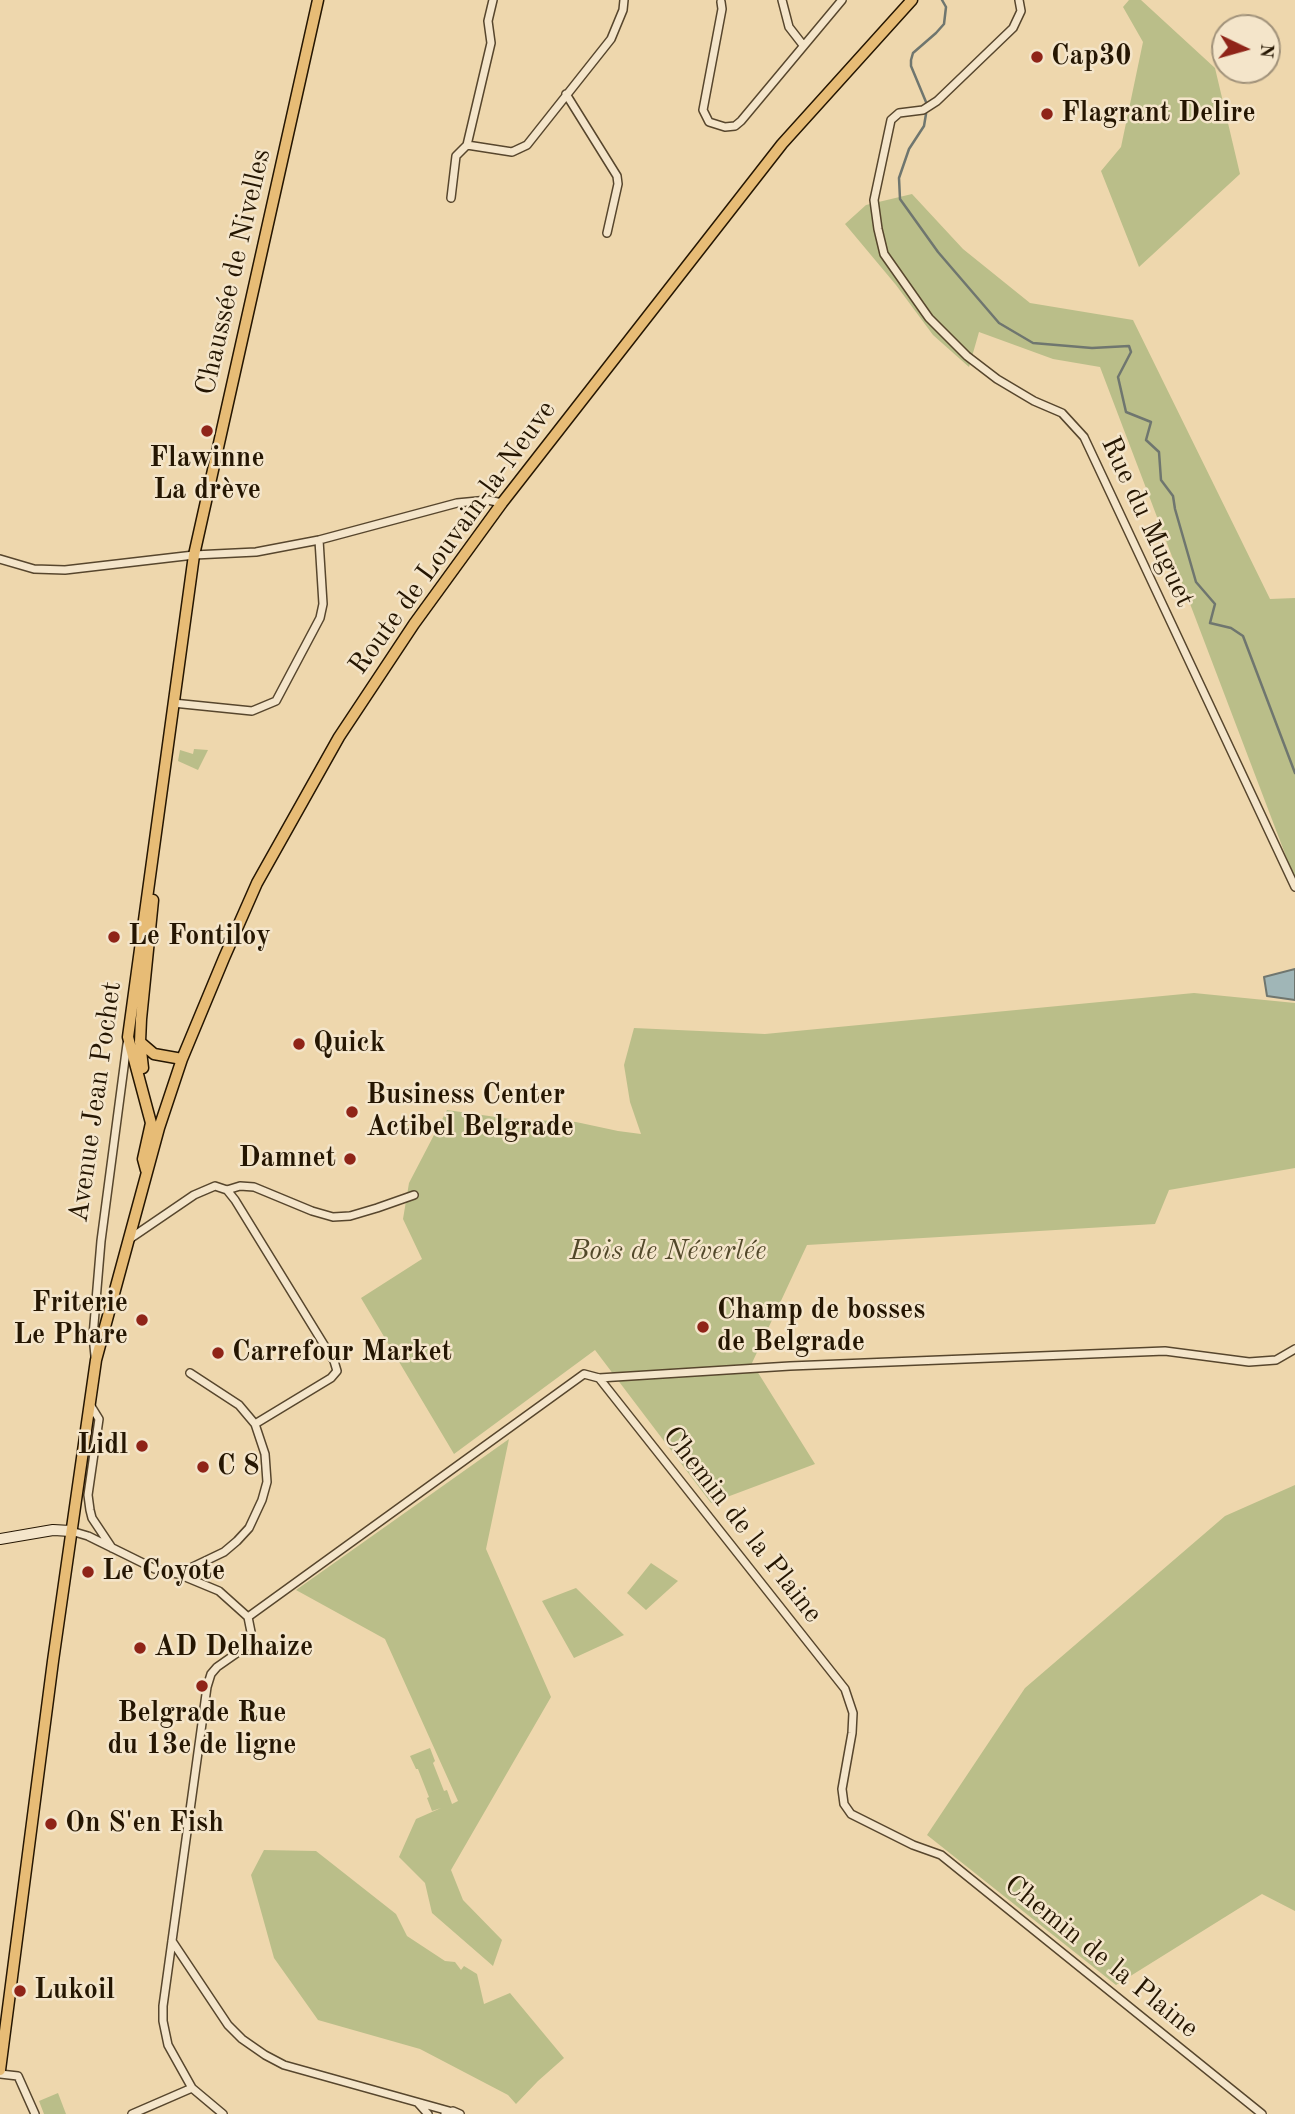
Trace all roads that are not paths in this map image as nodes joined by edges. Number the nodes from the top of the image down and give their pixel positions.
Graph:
1 (318, 0) edge
2 (493, 0) edge
3 (624, 0) edge
4 (782, 0) edge
5 (842, 0) edge
6 (912, 0) edge
7 (1019, 0) edge
8 (721, 2) edge
9 (803, 45) junction
10 (566, 94) junction
11 (467, 145) junction
12 (451, 198) dead end
13 (607, 233) dead end
14 (502, 503) junction
15 (319, 540) junction
16 (194, 555) junction
17 (0, 559) edge
18 (173, 702) junction
19 (1295, 887) edge
20 (128, 1037) junction
21 (140, 1042) junction
22 (182, 1059) junction
23 (159, 1128) junction
24 (146, 1172) junction
25 (227, 1190) junction
26 (414, 1195) dead end
27 (128, 1240) junction
28 (1295, 1349) edge
29 (96, 1360) junction
30 (190, 1373) dead end
31 (599, 1378) junction
32 (89, 1404) junction
33 (255, 1424) junction
34 (71, 1531) junction
35 (0, 1539) edge
36 (113, 1549) junction
37 (178, 1574) junction
38 (248, 1617) junction
39 (172, 1941) junction
40 (0, 2072) edge
41 (192, 2088) junction
42 (417, 2103) junction
43 (446, 2113) edge
44 (35, 2114) edge
45 (132, 2114) edge
46 (223, 2114) edge
47 (428, 2114) edge
48 (460, 2114) edge
49 (1262, 2114) edge

1 - 16 main road, Chaussée de Nivelles
2 - 11 street
3 - 10 street
4 - 9 street
5 - 9 street
6 - 14 main road, Route de Louvain-la-Neuve
7 - 19 street, Rue du Muguet
8 - 9 street
10 - 11 street
10 - 13 street
11 - 12 street
14 - 15 street
14 - 22 main road, Route de Louvain-la-Neuve
15 - 16 street
15 - 18 street
16 - 17 street
16 - 18 main road, Avenue Jean Pochet
18 - 20 main road, Avenue Jean Pochet
18 - 21 main road
20 - 24 main road
20 - 29 street, Avenue Jean Pochet
21 - 22 main road
21 - 23 main road
22 - 23 main road, Route de Louvain-la-Neuve
23 - 24 main road, Route de Louvain-la-Neuve
24 - 27 main road
25 - 26 street
25 - 27 street
25 - 33 street
27 - 29 main road
28 - 31 street
29 - 32 main road, Avenue Jean Pochet
30 - 33 street
31 - 38 street
31 - 49 street, Chemin de la Plaine
32 - 34 main road, Avenue Jean Pochet
32 - 36 street
33 - 37 street
34 - 35 street
34 - 36 street
34 - 40 main road, Avenue Jean Pochet
36 - 37 street
37 - 38 street
38 - 39 street
39 - 41 street
39 - 42 street
40 - 44 street
41 - 45 street
41 - 46 street
42 - 43 street
42 - 47 street
43 - 48 street

